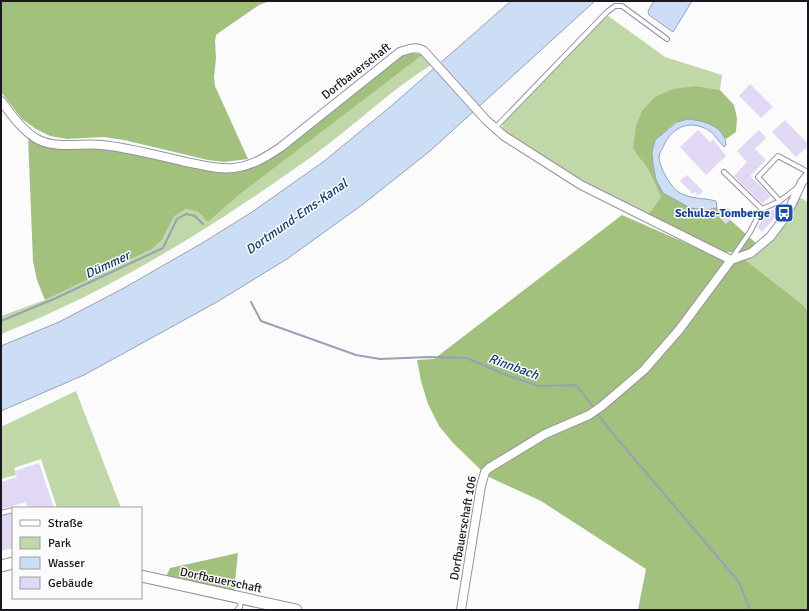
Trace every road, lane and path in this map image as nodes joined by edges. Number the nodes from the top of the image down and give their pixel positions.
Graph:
1 (667, 39) dead end
2 (1, 101) edge
3 (495, 128) junction
4 (724, 172) dead end
5 (808, 174) edge
6 (802, 182) junction
7 (780, 201) junction
8 (762, 209) junction
9 (731, 260) junction
10 (12, 510) edge
11 (1, 513) edge
12 (12, 564) edge
13 (1, 566) edge
14 (142, 576) edge
15 (242, 598) junction
16 (237, 610) edge
17 (296, 610) edge
18 (461, 610) edge

1 - 3 lane
2 - 3 street, Dorfbauerschaft
3 - 9 street, Dorfbauerschaft
4 - 8 lane
5 - 6 street
5 - 7 lane
6 - 7 lane
6 - 9 street
7 - 8 lane
8 - 9 lane
9 - 18 street, Dorfbauerschaft 106
10 - 11 lane
12 - 13 street
14 - 15 street, Dorfbauerschaft
15 - 16 lane
15 - 17 street, Dorfbauerschaft

